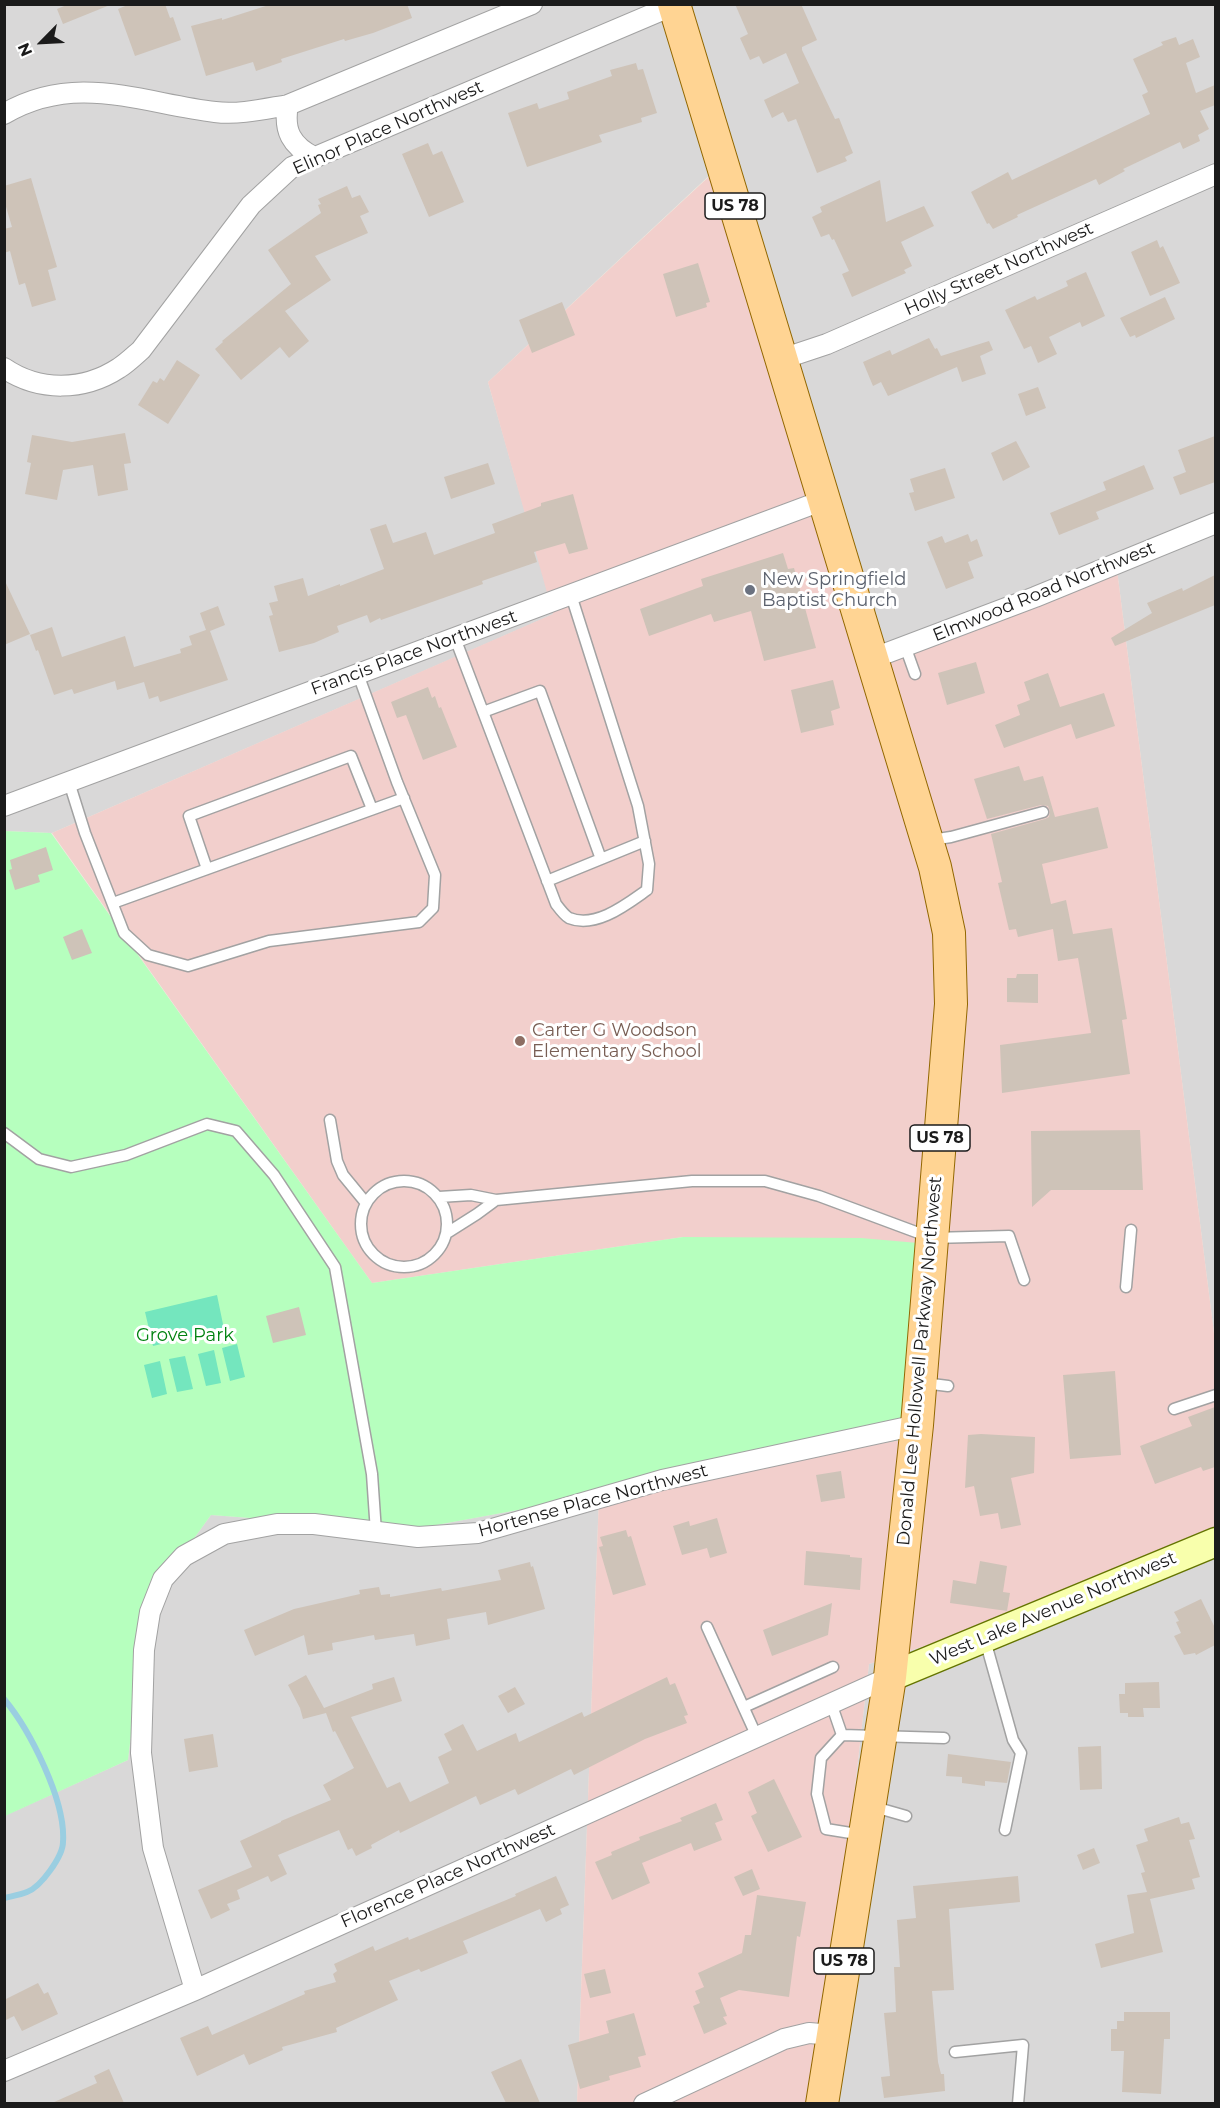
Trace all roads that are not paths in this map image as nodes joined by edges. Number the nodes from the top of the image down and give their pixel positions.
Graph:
1 (532, 4) edge
2 (674, 5) edge
3 (288, 105) junction
4 (4, 114) edge
5 (315, 157) junction
6 (1215, 174) edge
7 (782, 359) junction
8 (4, 368) edge
9 (824, 500) junction
10 (1215, 523) edge
11 (570, 595) junction
12 (455, 638) junction
13 (905, 646) junction
14 (871, 659) junction
15 (358, 674) junction
16 (915, 674) dead end
17 (483, 712) junction
18 (69, 782) junction
19 (404, 798) junction
20 (4, 806) edge
21 (372, 809) junction
22 (1043, 812) dead end
23 (927, 840) junction
24 (645, 841) junction
25 (601, 859) junction
26 (207, 869) junction
27 (547, 880) junction
28 (113, 903) junction
29 (330, 1120) dead end
30 (4, 1133) edge
31 (439, 1197) junction
32 (496, 1200) junction
33 (366, 1203) junction
34 (1131, 1230) dead end
35 (447, 1233) junction
36 (932, 1238) junction
37 (1024, 1280) dead end
38 (1126, 1287) dead end
39 (1215, 1395) edge
40 (1174, 1409) dead end
41 (917, 1425) junction
42 (376, 1532) junction
43 (1215, 1542) edge
44 (707, 1627) dead end
45 (985, 1638) junction
46 (833, 1668) dead end
47 (890, 1677) junction
48 (831, 1703) junction
49 (744, 1707) junction
50 (842, 1735) junction
51 (881, 1736) junction
52 (757, 1737) junction
53 (944, 1738) dead end
54 (906, 1816) dead end
55 (867, 1821) junction
56 (1005, 1830) dead end
57 (195, 1990) junction
58 (833, 2035) junction
59 (955, 2052) dead end
60 (4, 2072) edge
61 (644, 2103) edge
62 (822, 2103) edge
63 (1018, 2103) edge

1 - 3 street
2 - 5 street, Elinor Place Northwest
2 - 7 main road, Donald Lee Hollowell Parkway Northwest / US 78
3 - 4 street
3 - 5 street
5 - 8 street, Elinor Place Northwest
6 - 7 street, Holly Street Northwest
7 - 9 main road, Donald Lee Hollowell Parkway Northwest / US 78
9 - 11 street, Francis Place Northwest
9 - 14 main road, Donald Lee Hollowell Parkway Northwest / US 78
10 - 13 street, Elmwood Road Northwest
11 - 12 street, Francis Place Northwest
11 - 24 lane
12 - 15 street, Francis Place Northwest
12 - 17 lane
13 - 14 street, Elmwood Road Northwest
13 - 16 lane
14 - 23 main road, Donald Lee Hollowell Parkway Northwest / US 78
15 - 18 street, Francis Place Northwest
15 - 19 lane
17 - 25 lane
17 - 27 lane
18 - 20 street, Francis Place Northwest
18 - 28 lane
19 - 21 lane
19 - 28 lane
21 - 26 lane
21 - 26 lane
22 - 23 lane
23 - 36 main road, Donald Lee Hollowell Parkway Northwest / US 78
24 - 25 lane
24 - 27 lane
25 - 27 lane
26 - 28 lane
29 - 33 lane
30 - 42 lane
31 - 32 lane
31 - 33 lane
31 - 35 lane
32 - 35 lane
32 - 36 lane
33 - 35 lane
34 - 38 lane
36 - 37 lane
36 - 41 main road, Donald Lee Hollowell Parkway Northwest / US 78
39 - 40 lane
41 - 42 street, Hortense Place Northwest
41 - 47 main road, Donald Lee Hollowell Parkway Northwest / US 78
42 - 57 street, Hortense Place Northwest
43 - 45 street, West Lake Avenue Northwest
44 - 49 lane
45 - 47 street, West Lake Avenue Northwest
45 - 56 lane
46 - 49 lane
47 - 48 street, Florence Place Northwest
47 - 51 main road, Donald Lee Hollowell Parkway Northwest / US 78
48 - 50 lane
48 - 52 street, Florence Place Northwest
49 - 52 lane
50 - 51 lane
50 - 55 lane
51 - 53 lane
51 - 55 main road, Donald Lee Hollowell Parkway Northwest / US 78
52 - 57 street, Florence Place Northwest
54 - 55 lane
55 - 58 main road, Donald Lee Hollowell Parkway Northwest / US 78
57 - 60 street, Florence Place Northwest
58 - 61 street
58 - 62 main road, Donald Lee Hollowell Parkway Northwest / US 78
59 - 63 lane

